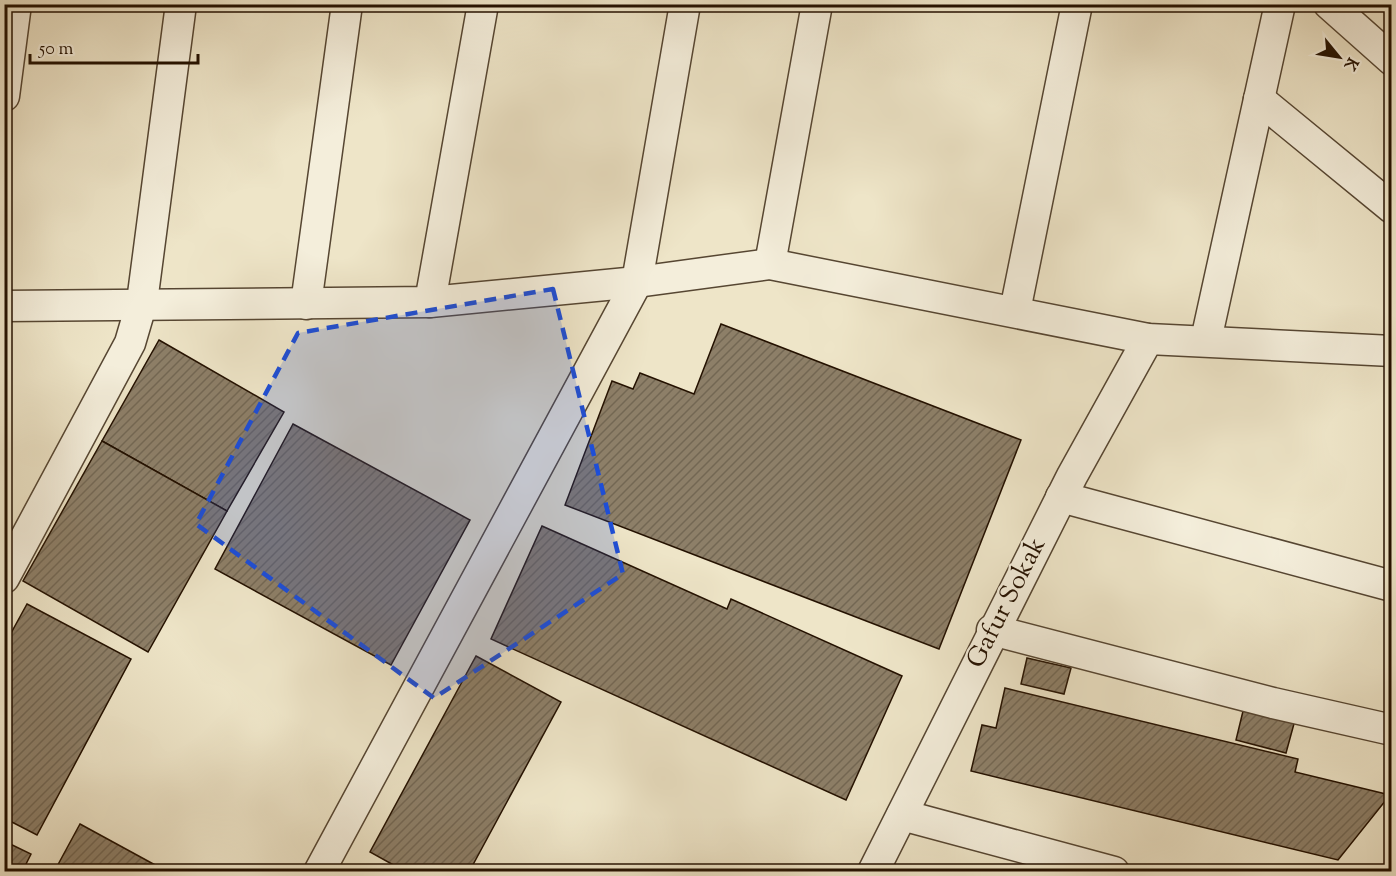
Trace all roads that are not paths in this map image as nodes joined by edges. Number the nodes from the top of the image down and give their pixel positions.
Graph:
1 (16, 4) edge
2 (181, 4) edge
3 (347, 4) edge
4 (483, 4) edge
5 (685, 4) edge
6 (817, 4) edge
7 (1077, 4) edge
8 (1280, 4) edge
9 (1329, 4) edge
10 (1392, 60) edge
11 (4, 96) edge
12 (1259, 99) junction
13 (1392, 208) edge
14 (770, 264) junction
15 (637, 282) junction
16 (430, 302) junction
17 (142, 303) junction
18 (306, 304) junction
19 (4, 306) edge
20 (1015, 311) junction
21 (1148, 339) junction
22 (1206, 340) junction
23 (1392, 351) edge
24 (1061, 497) junction
25 (4, 578) edge
26 (1392, 586) edge
27 (992, 630) junction
28 (1392, 730) edge
29 (902, 815) junction
30 (319, 872) edge
31 (873, 872) edge
32 (1114, 872) edge

1 - 11 street
2 - 17 street
3 - 18 street
4 - 16 street
5 - 15 street
6 - 14 street
7 - 20 street
8 - 12 street
9 - 10 street
12 - 13 street
12 - 22 street
14 - 15 street
14 - 20 street
15 - 16 street
15 - 30 street
16 - 18 street
17 - 18 street
17 - 19 street
17 - 25 street
20 - 21 street
21 - 22 street
21 - 24 street, Gafur Sokak
22 - 23 street
24 - 26 street
24 - 27 street, Gafur Sokak
27 - 28 street
27 - 29 street, Gafur Sokak
29 - 31 street, Gafur Sokak
29 - 32 street

